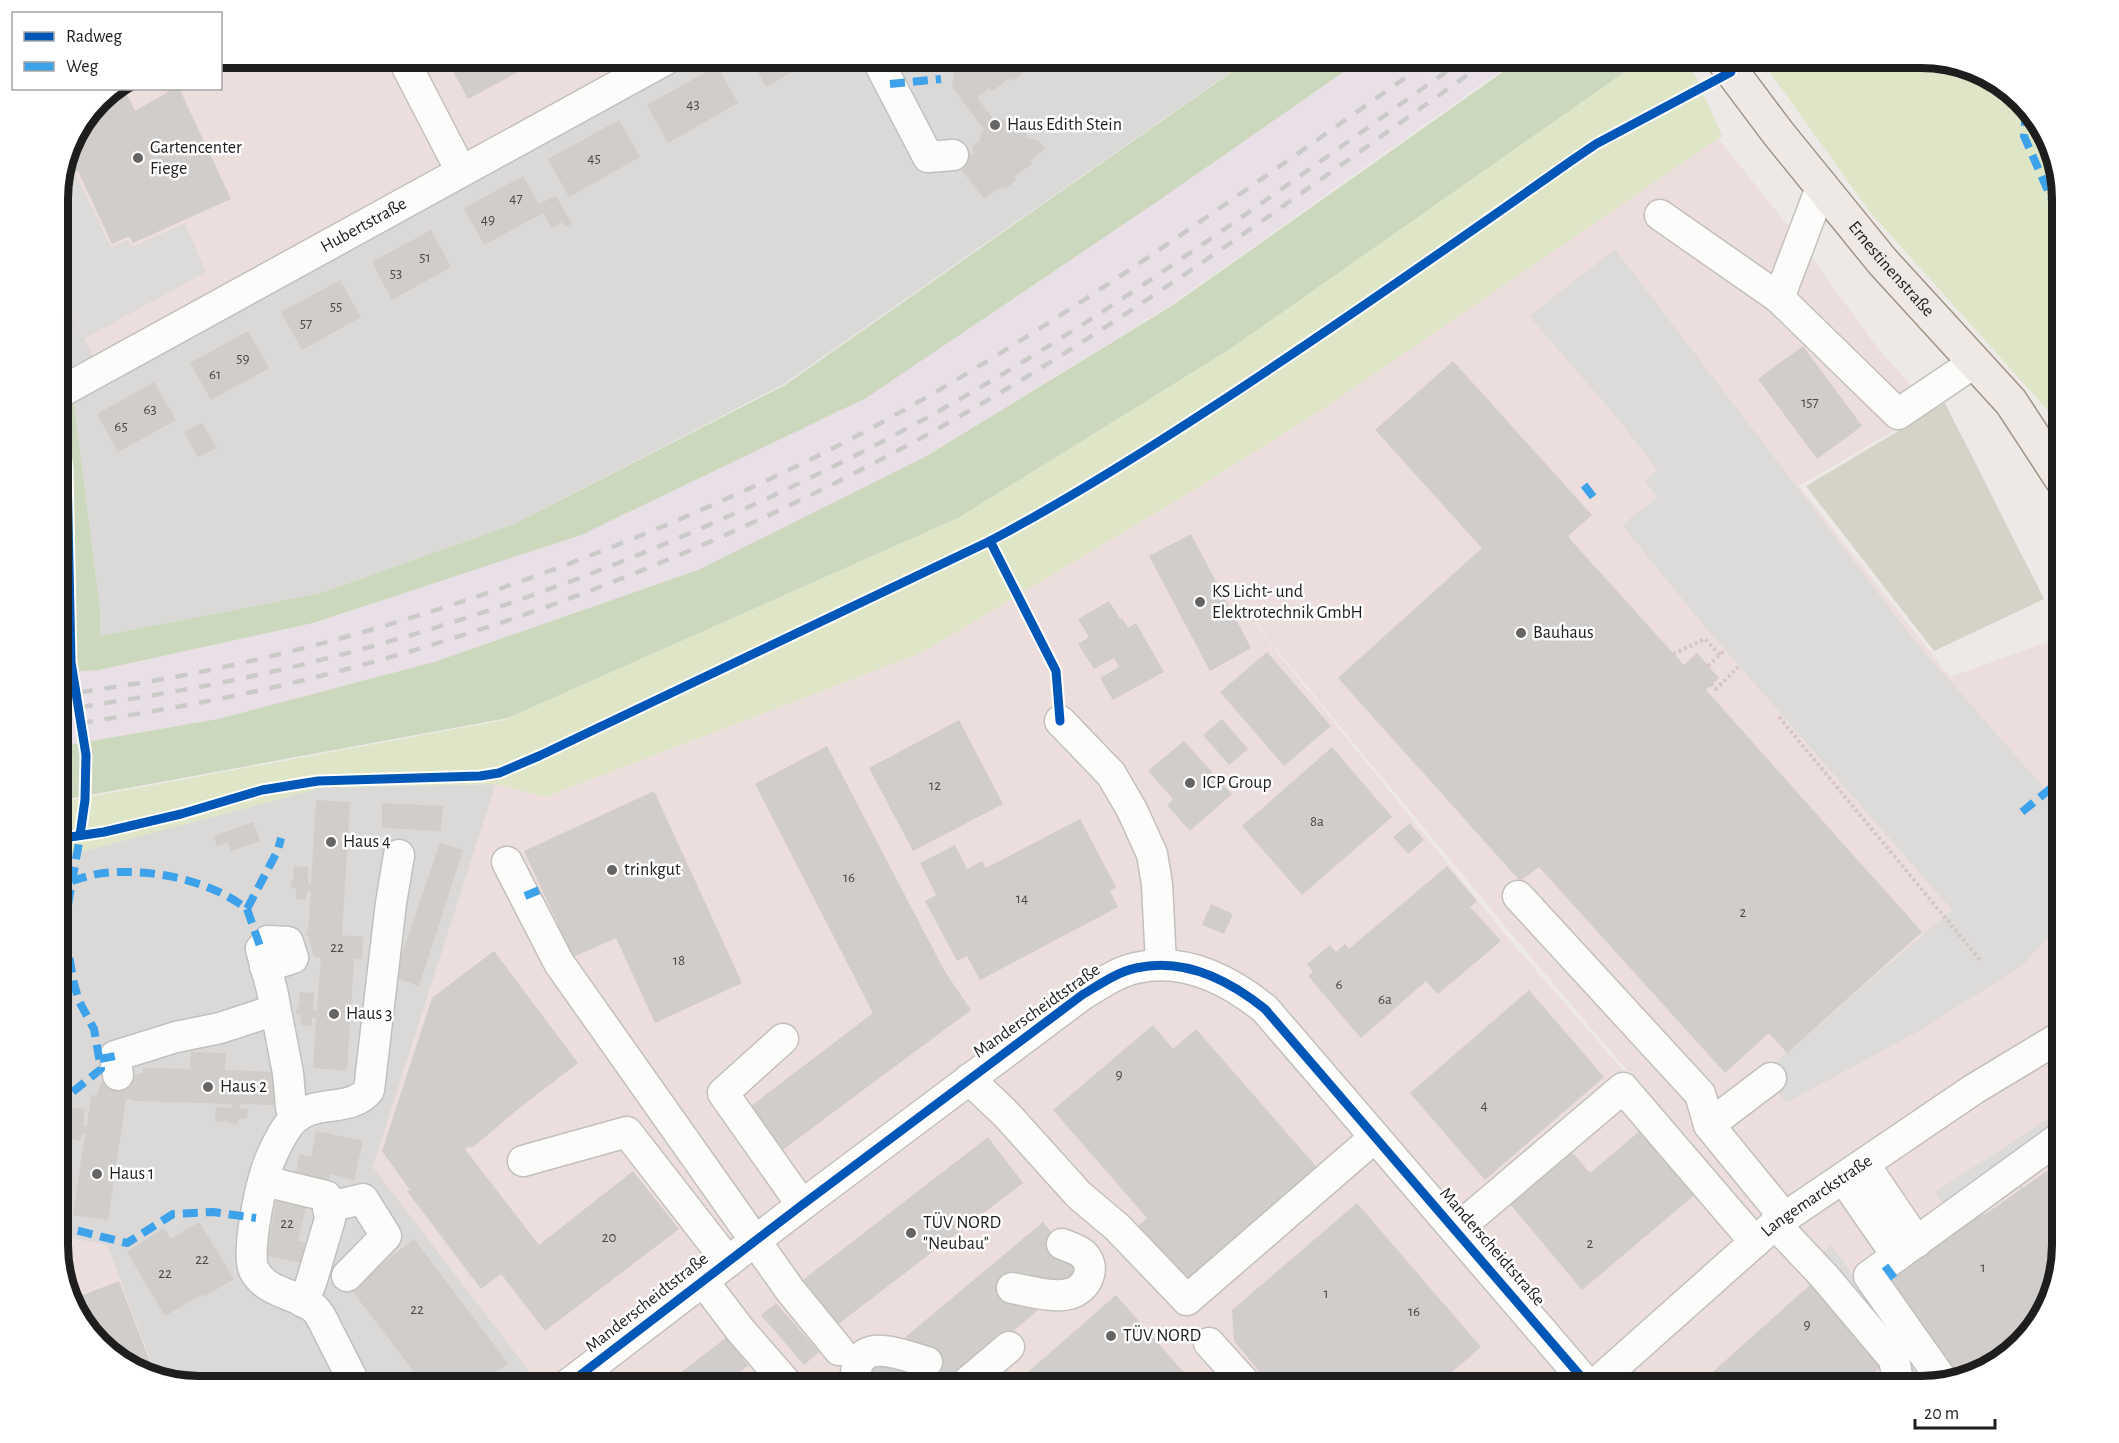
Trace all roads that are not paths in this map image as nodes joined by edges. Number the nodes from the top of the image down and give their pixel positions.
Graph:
1 (1729, 67) edge
2 (408, 68) edge
3 (650, 68) edge
4 (882, 68) edge
5 (953, 155) dead end
6 (461, 171) junction
7 (1822, 185) junction
8 (1660, 214) dead end
9 (1779, 298) junction
10 (1975, 362) junction
11 (68, 388) edge
12 (2052, 465) edge
13 (1060, 721) dead end
14 (399, 855) dead end
15 (507, 862) dead end
16 (1518, 896) dead end
17 (1161, 964) junction
18 (265, 967) dead end
19 (275, 1010) junction
20 (783, 1039) dead end
21 (2052, 1042) edge
22 (118, 1075) dead end
23 (1771, 1078) dead end
24 (969, 1079) junction
25 (297, 1117) junction
26 (1709, 1125) junction
27 (1375, 1137) junction
28 (2052, 1144) edge
29 (523, 1161) dead end
30 (1854, 1171) junction
31 (264, 1181) junction
32 (802, 1205) junction
33 (328, 1207) junction
34 (1771, 1228) junction
35 (1456, 1230) junction
36 (756, 1240) junction
37 (1062, 1244) dead end
38 (1916, 1250) junction
39 (728, 1262) junction
40 (347, 1276) dead end
41 (703, 1281) junction
42 (1012, 1288) dead end
43 (303, 1302) junction
44 (1209, 1342) dead end
45 (1010, 1347) dead end
46 (839, 1350) dead end
47 (927, 1362) dead end
48 (1938, 1374) edge
49 (351, 1376) edge
50 (587, 1376) edge
51 (769, 1376) edge
52 (856, 1376) edge
53 (975, 1376) edge
54 (1239, 1376) edge
55 (1582, 1376) edge
56 (1602, 1376) edge
57 (1897, 1376) edge

1 - 7 main road, Ernestinenstraße
2 - 6 street
3 - 6 street, Hubertstraße
4 - 5 street
6 - 11 street, Hubertstraße
7 - 9 street
7 - 10 main road, Ernestinenstraße
8 - 9 street
9 - 10 street
10 - 12 main road, Ernestinenstraße
13 - 17 street
14 - 25 street
15 - 36 street
16 - 26 street
17 - 24 street, Manderscheidtstraße
17 - 27 street, Manderscheidtstraße
18 - 19 street
19 - 22 street
19 - 25 street
20 - 32 street
21 - 30 street, Langemarckstraße
23 - 26 street
24 - 27 street
24 - 32 street, Manderscheidtstraße
25 - 31 street
26 - 34 street
27 - 35 street, Manderscheidtstraße
28 - 38 street
29 - 39 street
30 - 34 street, Langemarckstraße
30 - 38 street
31 - 33 street
31 - 43 street
32 - 36 street, Manderscheidtstraße
33 - 40 street
33 - 43 street
34 - 35 street
34 - 56 street, Langemarckstraße
34 - 57 street
35 - 55 street, Manderscheidtstraße
36 - 39 street, Manderscheidtstraße
36 - 46 street
37 - 42 street
38 - 48 street
39 - 41 street, Manderscheidtstraße
41 - 50 street, Manderscheidtstraße
41 - 51 street
43 - 49 street
44 - 54 street
45 - 53 street
47 - 52 street

